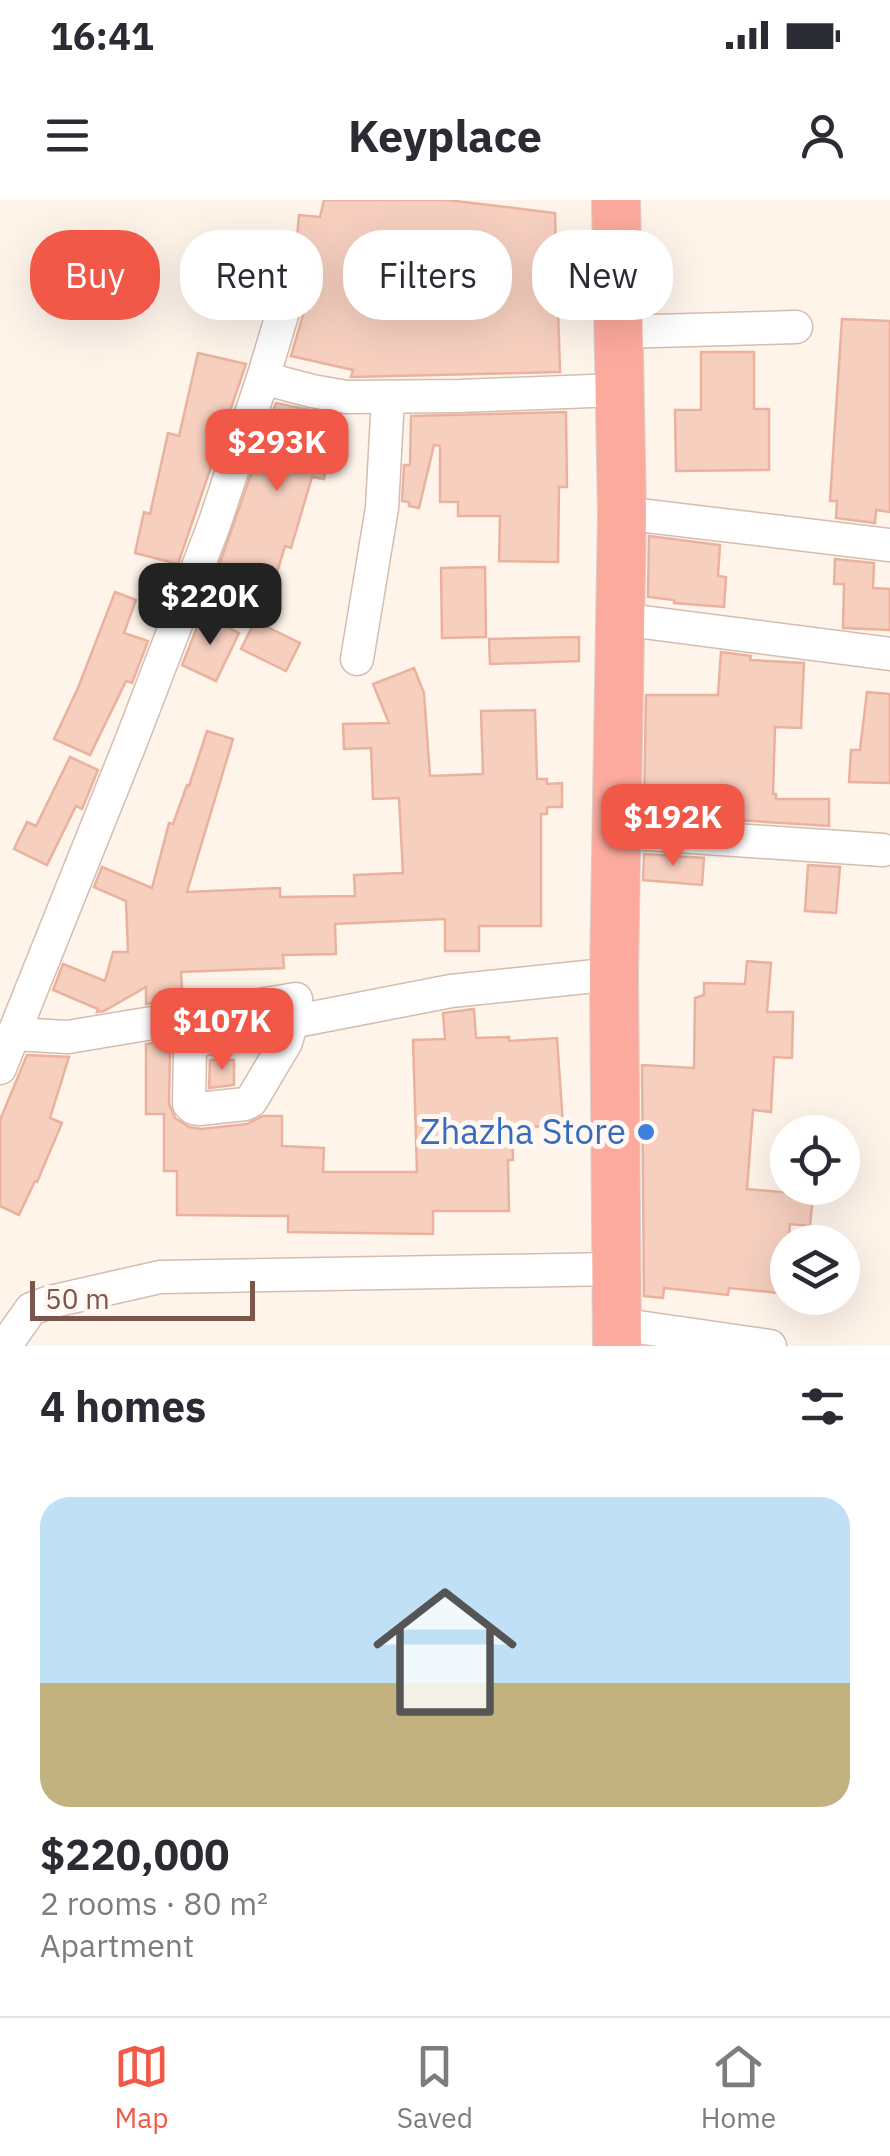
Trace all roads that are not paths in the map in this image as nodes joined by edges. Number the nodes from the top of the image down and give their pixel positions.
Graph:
1 (611, 201) edge
2 (281, 320) edge
3 (796, 327) dead end
4 (618, 332) junction
5 (263, 378) junction
6 (618, 390) junction
7 (388, 397) junction
8 (622, 513) junction
9 (890, 544) edge
10 (620, 619) junction
11 (890, 654) edge
12 (357, 659) dead end
13 (618, 832) junction
14 (884, 850) dead end
15 (615, 963) junction
16 (292, 1021) dead end
17 (14, 1034) junction
18 (0, 1068) edge
19 (615, 1270) junction
20 (617, 1335) edge
21 (5, 1346) edge
22 (770, 1346) edge

1 - 4 highway
2 - 5 street
3 - 4 street
4 - 6 highway
5 - 7 street
5 - 17 street
6 - 7 street
6 - 8 highway
7 - 12 street
8 - 9 street
8 - 10 highway
10 - 11 street
10 - 13 highway
13 - 14 street
13 - 15 highway
15 - 16 street
15 - 17 street
15 - 19 highway
17 - 18 street
19 - 20 highway
19 - 21 street
20 - 22 street

